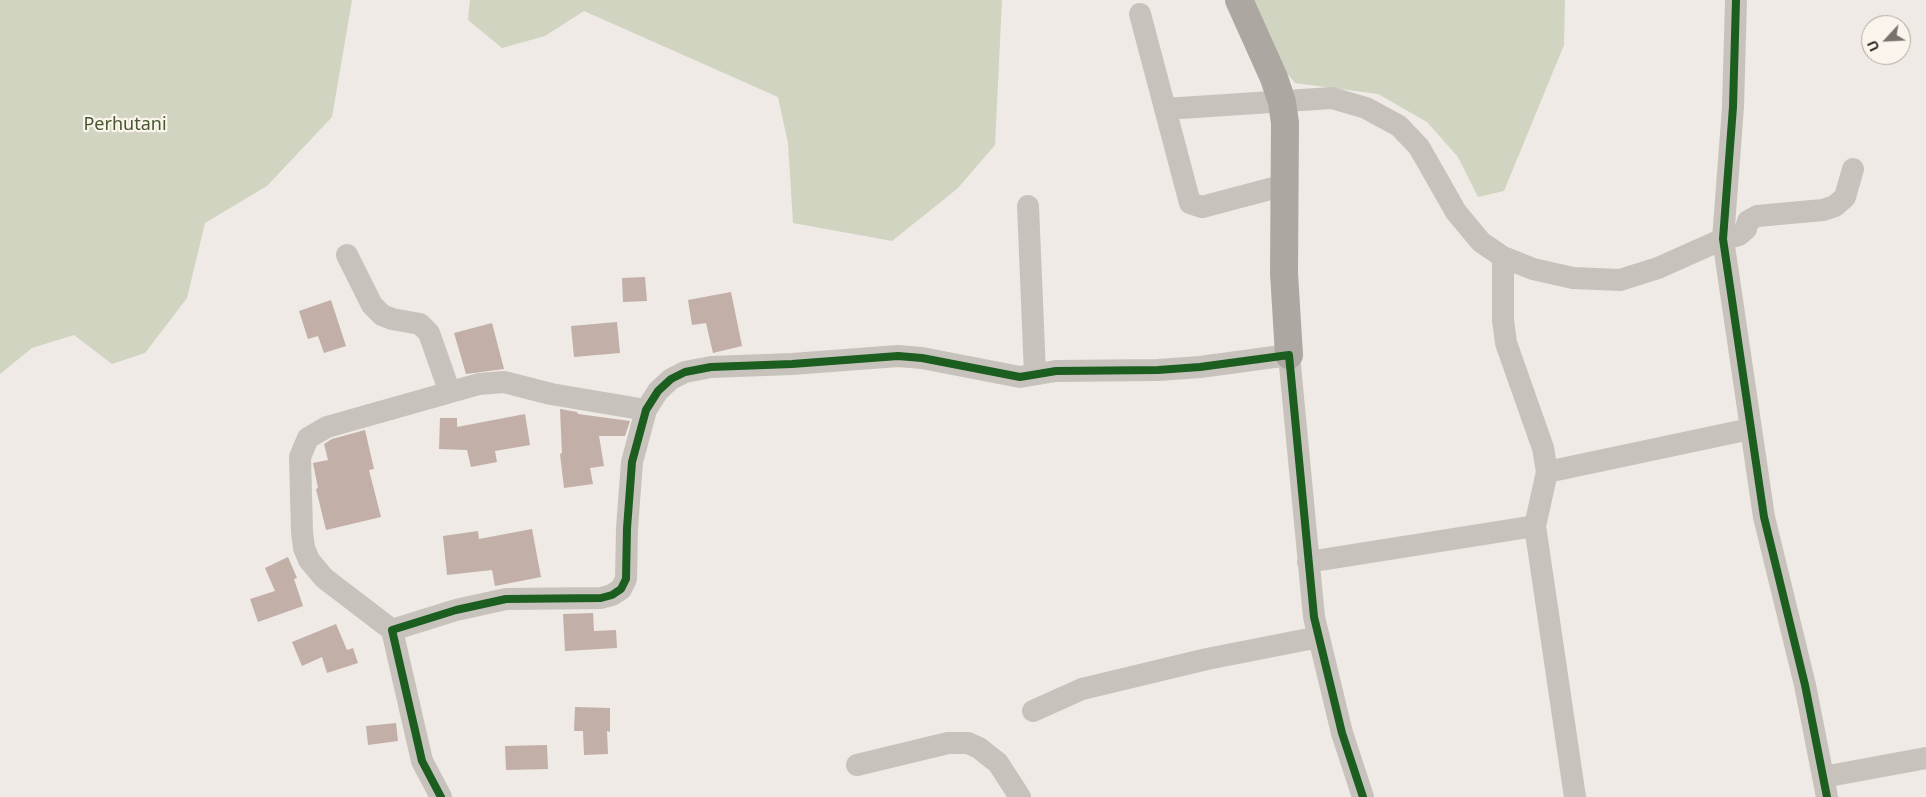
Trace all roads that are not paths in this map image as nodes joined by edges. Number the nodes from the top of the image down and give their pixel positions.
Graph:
1 (1239, 0) edge
2 (1736, 0) edge
3 (1140, 14) dead end
4 (1282, 102) junction
5 (1165, 108) junction
6 (1852, 169) dead end
7 (1285, 185) junction
8 (1028, 206) dead end
9 (1723, 239) junction
10 (347, 255) dead end
11 (1503, 258) junction
12 (1290, 355) junction
13 (1034, 374) junction
14 (449, 390) junction
15 (646, 410) junction
16 (1750, 429) junction
17 (1547, 472) junction
18 (1535, 526) junction
19 (1308, 562) junction
20 (392, 630) junction
21 (1319, 637) junction
22 (1034, 710) dead end
23 (1926, 758) edge
24 (856, 765) dead end
25 (1825, 787) edge
26 (441, 797) edge
27 (1020, 797) edge
28 (1362, 797) edge
29 (1575, 797) edge

1 - 4 main road
2 - 9 street
3 - 5 street
4 - 5 street
4 - 7 main road
4 - 11 street
5 - 7 street
6 - 9 street
7 - 12 main road
8 - 13 street
9 - 11 street
9 - 16 street
10 - 14 street
11 - 17 street
12 - 13 street
12 - 19 street
13 - 15 street
14 - 15 street
14 - 20 street
15 - 20 street
16 - 17 street
16 - 25 street
17 - 18 street
18 - 19 street
18 - 29 street
19 - 21 street
20 - 26 street
21 - 22 street
21 - 28 street
23 - 25 street
24 - 27 street

